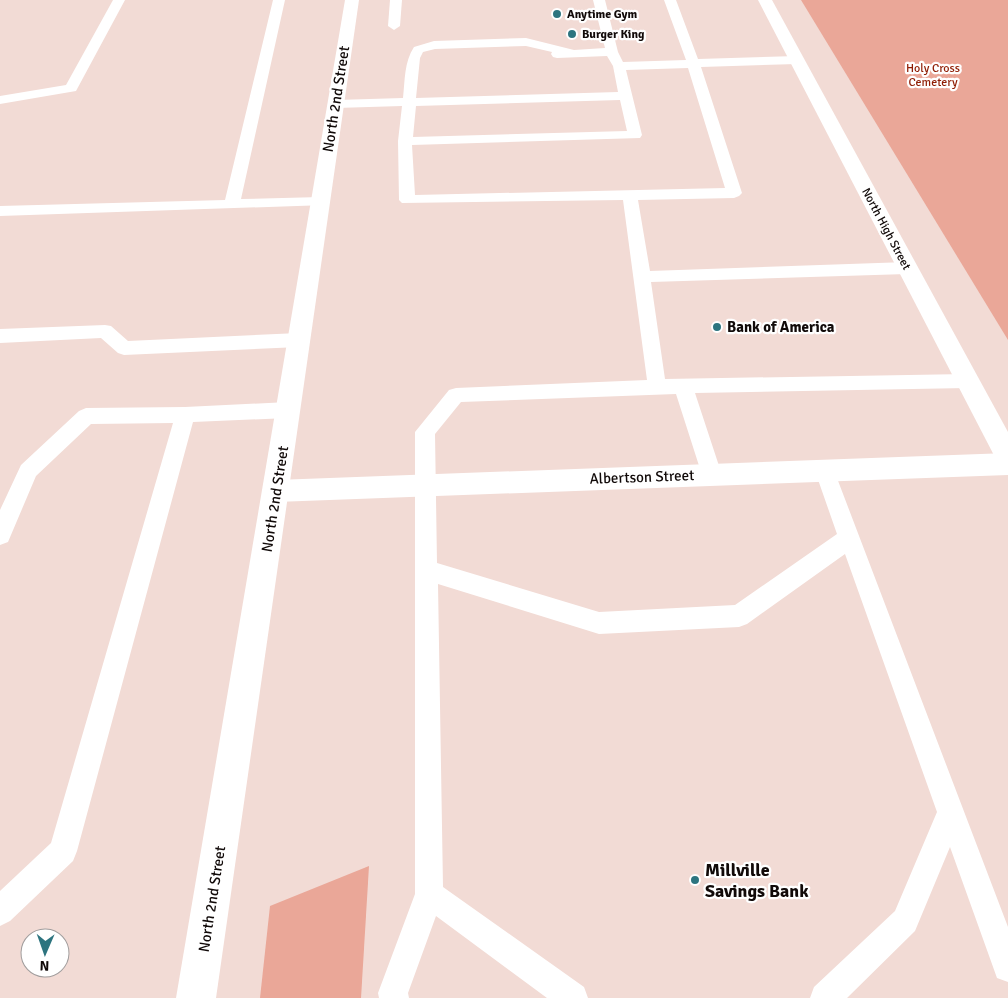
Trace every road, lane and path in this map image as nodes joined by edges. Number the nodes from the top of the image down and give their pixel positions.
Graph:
1 (118, 0) edge
2 (279, 0) edge
3 (352, 0) edge
4 (396, 0) edge
5 (598, 0) edge
6 (670, 0) edge
7 (765, 0) edge
8 (394, 26) dead end
9 (612, 52) junction
10 (796, 60) junction
11 (694, 63) junction
12 (619, 66) junction
13 (626, 96) junction
14 (0, 100) edge
15 (409, 103) junction
16 (336, 104) junction
17 (405, 141) junction
18 (630, 195) junction
19 (320, 202) junction
20 (232, 204) junction
21 (0, 211) edge
22 (907, 268) junction
23 (642, 277) junction
24 (0, 336) edge
25 (299, 340) junction
26 (967, 381) junction
27 (683, 386) junction
28 (657, 387) junction
29 (288, 410) junction
30 (185, 415) junction
31 (1008, 457) edge
32 (1008, 464) edge
33 (825, 471) junction
34 (712, 475) junction
35 (426, 485) junction
36 (276, 491) junction
37 (0, 535) edge
38 (850, 538) junction
39 (426, 570) junction
40 (950, 811) junction
41 (429, 894) junction
42 (0, 911) edge
43 (1008, 967) edge
44 (196, 998) edge
45 (394, 998) edge
46 (573, 998) edge
47 (825, 998) edge

1 - 14 lane
2 - 20 lane
3 - 16 street, North 2nd Street
4 - 8 lane
5 - 9 lane
6 - 11 lane
7 - 10 street, North High Street
9 - 12 lane
9 - 15 lane
10 - 11 lane
10 - 22 street, North High Street
11 - 12 lane
11 - 18 lane
12 - 13 lane
13 - 15 lane
13 - 17 lane
15 - 16 lane
15 - 17 lane
16 - 19 street, North 2nd Street
17 - 18 lane
18 - 23 lane
19 - 20 lane
19 - 25 street, North 2nd Street
20 - 21 lane
22 - 23 lane
22 - 26 street, North High Street
23 - 28 lane
24 - 25 lane
25 - 29 street, North 2nd Street
26 - 27 lane
26 - 31 street, North High Street
27 - 28 lane
27 - 34 lane
28 - 35 lane
29 - 30 lane
29 - 36 street, North 2nd Street
30 - 37 lane
30 - 42 lane
32 - 33 street, Albertson Street
33 - 34 street, Albertson Street
33 - 38 lane
34 - 35 street, Albertson Street
35 - 36 street, Albertson Street
35 - 39 lane
36 - 44 street, North 2nd Street
38 - 39 lane
38 - 40 lane
39 - 41 lane
40 - 43 lane
40 - 47 lane
41 - 45 lane
41 - 46 lane

